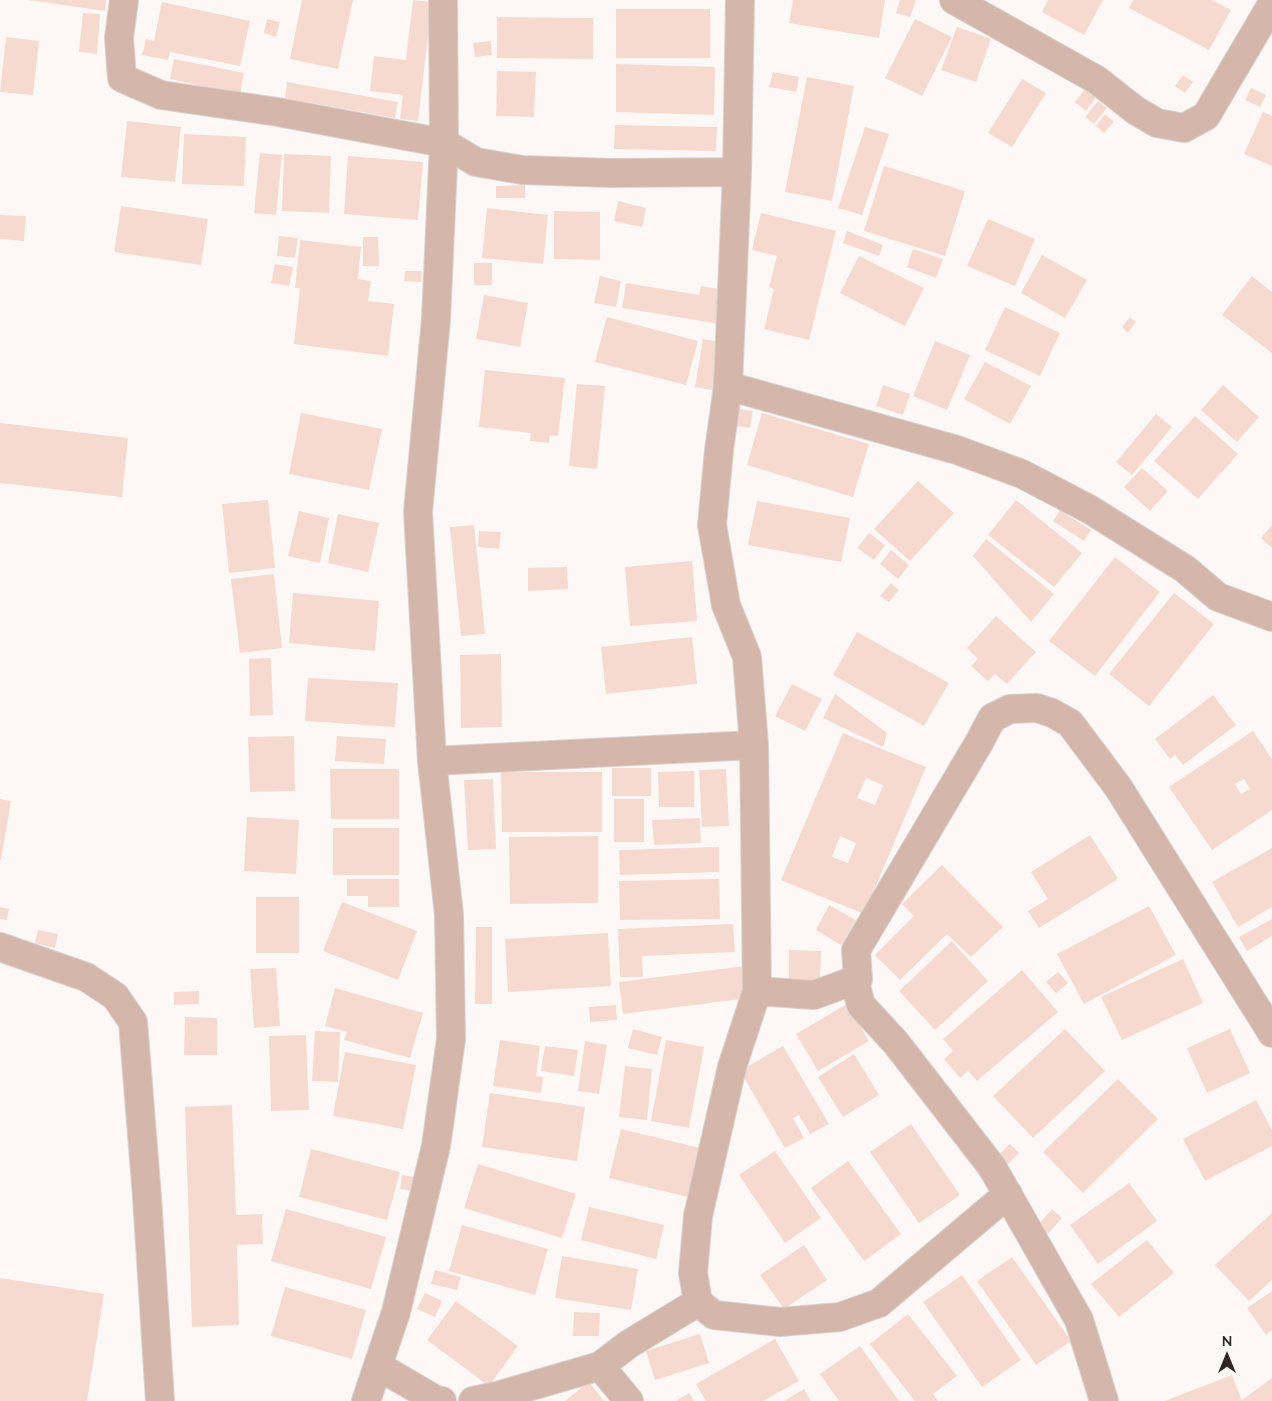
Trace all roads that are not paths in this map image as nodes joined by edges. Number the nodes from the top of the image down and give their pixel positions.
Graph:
1 (124, 0) edge
2 (443, 0) edge
3 (740, 0) edge
4 (954, 0) edge
5 (1272, 4) edge
6 (444, 143) junction
7 (737, 172) junction
8 (728, 386) junction
9 (1272, 617) edge
10 (754, 745) junction
11 (432, 761) junction
12 (0, 947) edge
13 (858, 979) junction
14 (757, 992) junction
15 (1272, 1032) edge
16 (1008, 1194) junction
17 (698, 1302) junction
18 (378, 1366) junction
19 (600, 1366) junction
20 (160, 1401) edge
21 (366, 1401) edge
22 (442, 1401) edge
23 (473, 1401) edge
24 (629, 1401) edge
25 (1104, 1401) edge

1 - 6 street
2 - 6 street
3 - 7 street
4 - 5 street
6 - 7 street
6 - 11 street
7 - 8 street
8 - 9 street
8 - 10 street
10 - 11 street
10 - 14 street
11 - 18 street
12 - 20 street
13 - 14 street
13 - 15 street
13 - 16 street
14 - 17 street
16 - 17 street
16 - 25 street
17 - 19 street
18 - 21 street
18 - 22 street
19 - 23 street
19 - 24 street

